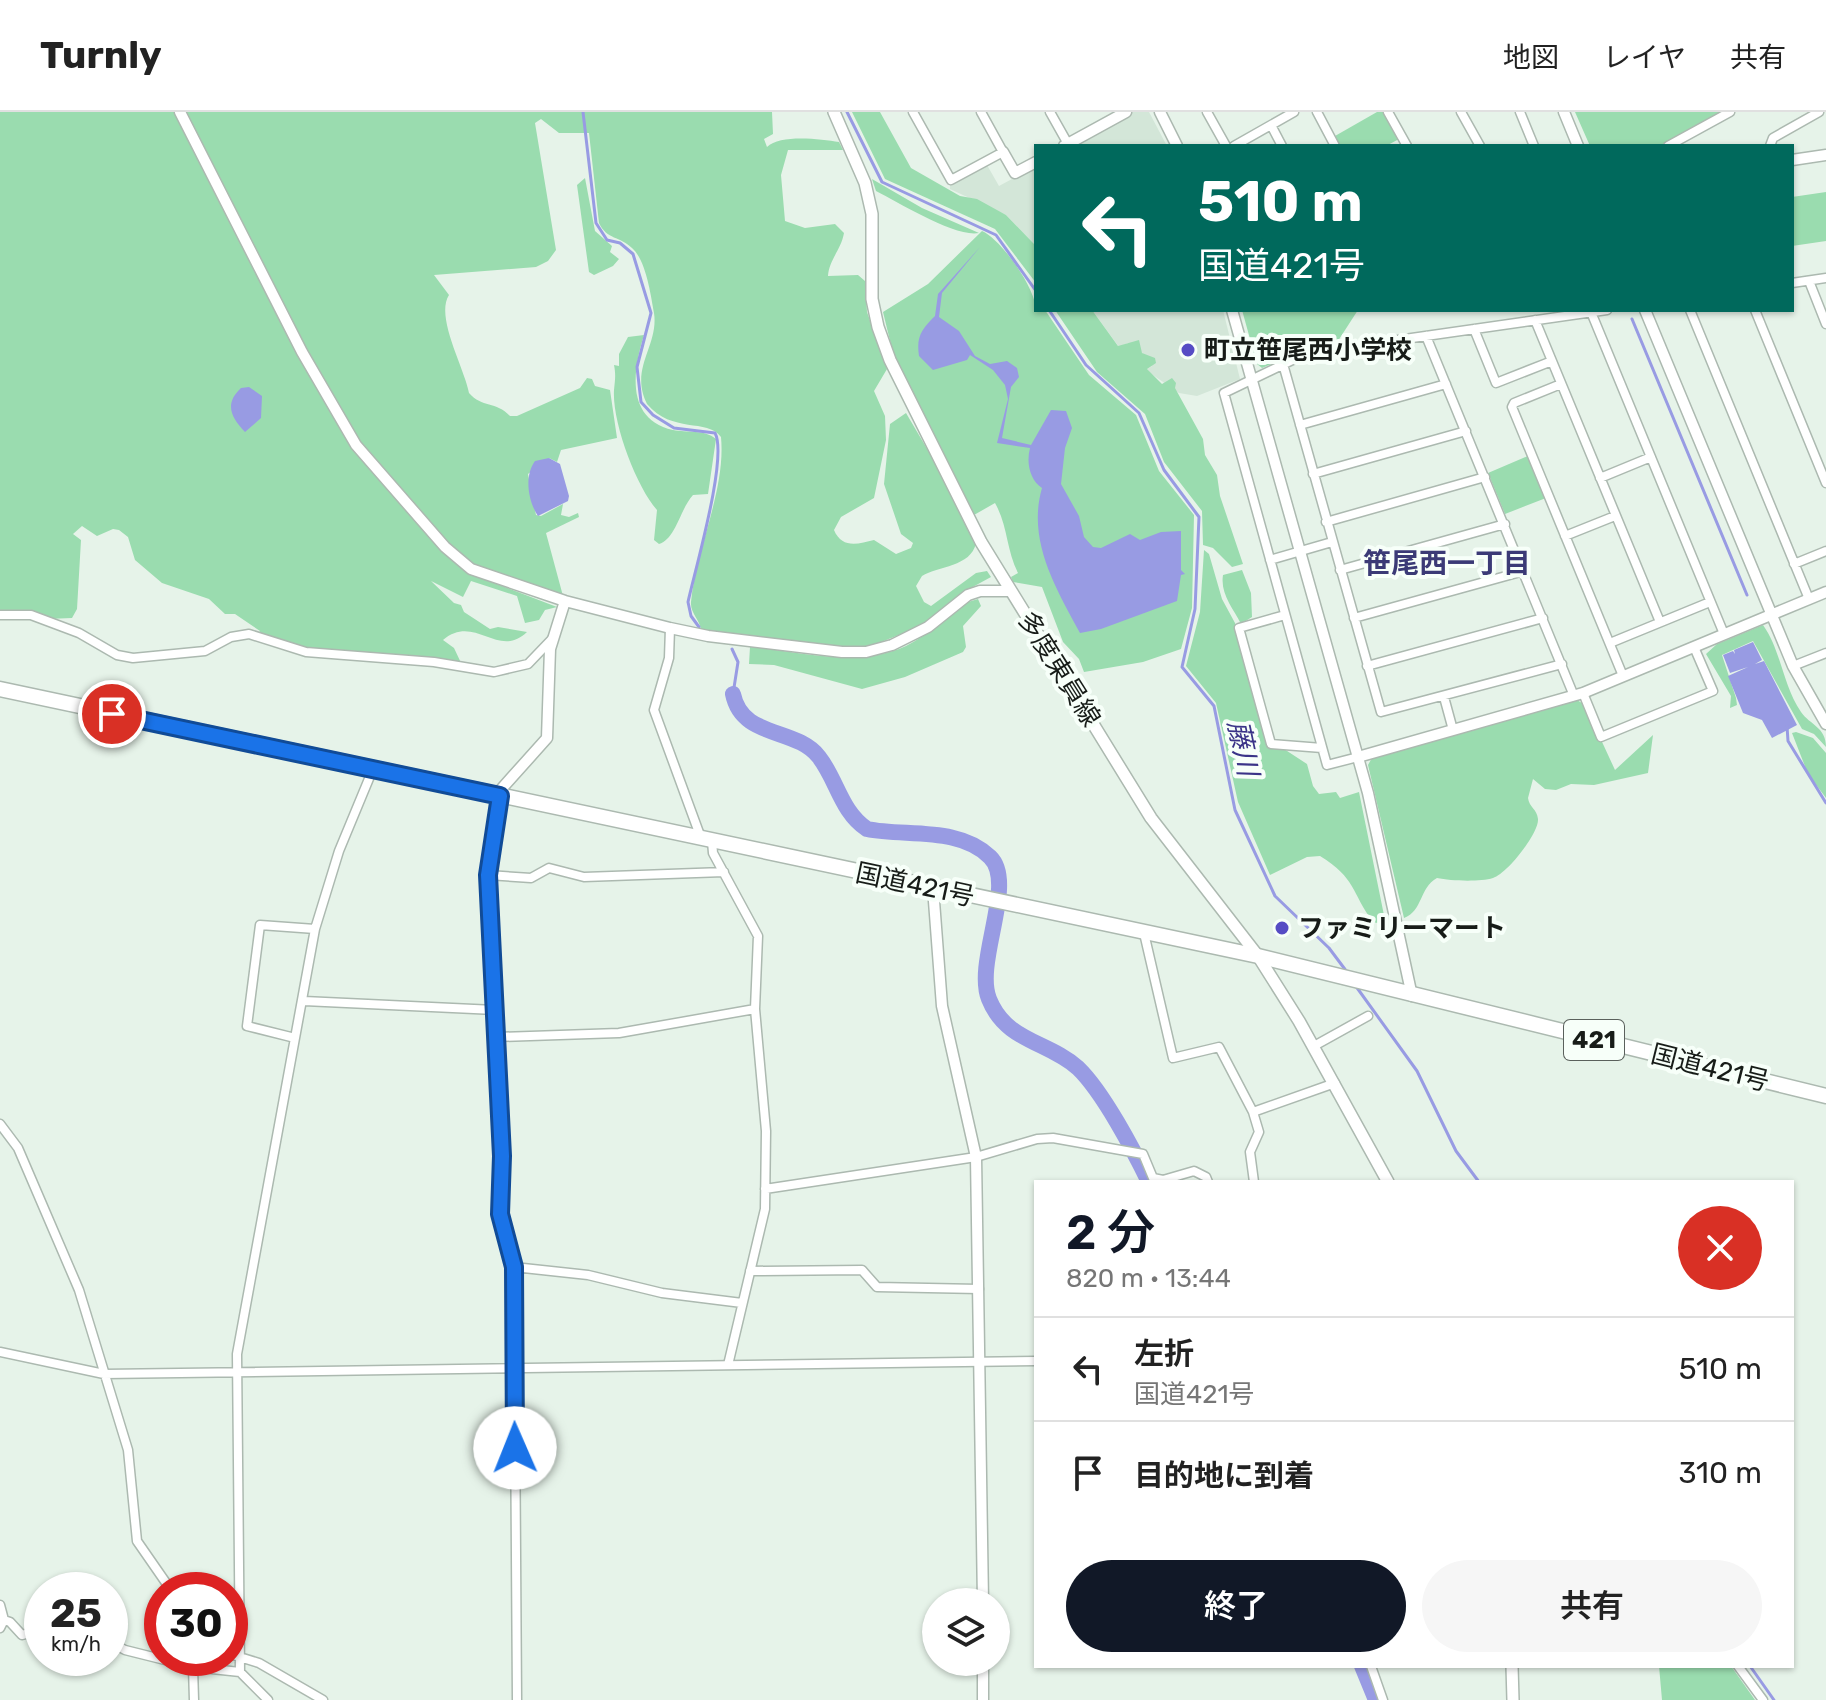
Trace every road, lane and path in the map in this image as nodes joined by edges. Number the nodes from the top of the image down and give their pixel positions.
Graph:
1 (180, 112) edge
2 (834, 112) edge
3 (913, 112) edge
4 (981, 112) edge
5 (1050, 112) edge
6 (1160, 112) edge
7 (1207, 112) edge
8 (1294, 112) edge
9 (1317, 112) edge
10 (1388, 112) edge
11 (1461, 112) edge
12 (1520, 112) edge
13 (1564, 112) edge
14 (1730, 112) edge
15 (1819, 112) edge
16 (1121, 113) edge
17 (1271, 125) junction
18 (1066, 144) edge
19 (1068, 144) edge
20 (1176, 144) edge
21 (1225, 144) edge
22 (1238, 144) edge
23 (1281, 144) edge
24 (1334, 144) edge
25 (1406, 144) edge
26 (1479, 144) edge
27 (1533, 144) edge
28 (1577, 144) edge
29 (1672, 144) edge
30 (1771, 144) edge
31 (1003, 152) junction
32 (1826, 155) edge
33 (1794, 160) edge
34 (1034, 163) edge
35 (1826, 278) edge
36 (1809, 281) junction
37 (1794, 283) edge
38 (1233, 312) edge
39 (1591, 312) joint
40 (1646, 312) edge
41 (1691, 312) edge
42 (1756, 312) edge
43 (1535, 320) junction
44 (1826, 324) edge
45 (1474, 329) junction
46 (1426, 336) junction
47 (1552, 361) junction
48 (1283, 364) junction
49 (1252, 379) junction
50 (1446, 384) junction
51 (1561, 384) junction
52 (1300, 425) junction
53 (1466, 431) junction
54 (1651, 457) junction
55 (1313, 474) junction
56 (1485, 477) junction
57 (1600, 478) junction
58 (1826, 483) edge
59 (1615, 516) junction
60 (1326, 522) junction
61 (1505, 524) junction
62 (1565, 536) junction
63 (1332, 542) junction
64 (1300, 551) junction
65 (1826, 551) edge
66 (1270, 560) junction
67 (1794, 564) junction
68 (1340, 570) junction
69 (1524, 571) junction
70 (1010, 591) junction
71 (1826, 592) edge
72 (1809, 599) junction
73 (565, 601) junction
74 (1710, 602) junction
75 (1772, 614) junction
76 (0, 615) edge
77 (1285, 615) junction
78 (1354, 618) junction
79 (1543, 618) junction
80 (1660, 622) junction
81 (670, 628) junction
82 (1724, 634) junction
83 (552, 639) junction
84 (1610, 643) junction
85 (1694, 647) junction
86 (1826, 653) edge
87 (1562, 664) junction
88 (1367, 666) junction
89 (1793, 666) junction
90 (1623, 676) junction
91 (0, 689) edge
92 (1578, 694) junction
93 (1444, 697) junction
94 (1824, 717) edge
95 (1453, 730) junction
96 (1322, 748) junction
97 (1358, 757) junction
98 (373, 769) junction
99 (498, 795) junction
100 (706, 840) junction
101 (724, 872) junction
102 (488, 875) junction
103 (933, 888) junction
104 (315, 929) junction
105 (1144, 933) junction
106 (1258, 956) junction
107 (1412, 996) junction
108 (304, 1001) junction
109 (755, 1009) junction
110 (495, 1010) junction
111 (1368, 1016) dead end
112 (497, 1037) junction
113 (295, 1038) junction
114 (1314, 1046) junction
115 (1335, 1083) junction
116 (1826, 1096) edge
117 (1253, 1112) junction
118 (0, 1124) edge
119 (976, 1157) junction
120 (1163, 1180) edge
121 (1163, 1180) edge
122 (1207, 1180) edge
123 (1254, 1180) edge
124 (1387, 1180) edge
125 (765, 1189) junction
126 (514, 1267) junction
127 (750, 1271) junction
128 (979, 1289) junction
129 (742, 1303) junction
130 (0, 1352) edge
131 (1034, 1361) edge
132 (980, 1362) junction
133 (728, 1365) junction
134 (513, 1368) junction
135 (237, 1372) junction
136 (104, 1374) junction
137 (159, 1572) edge
138 (241, 1572) edge
139 (983, 1588) edge
140 (0, 1605) edge
141 (2, 1624) edge
142 (24, 1634) edge
143 (248, 1659) edge
144 (1372, 1668) edge
145 (1512, 1668) edge
146 (1739, 1668) edge
147 (197, 1676) edge
148 (244, 1676) edge
149 (983, 1676) edge
150 (194, 1700) edge
151 (268, 1700) edge
152 (323, 1700) edge
153 (517, 1700) edge
154 (983, 1700) edge
155 (1383, 1700) edge
156 (1513, 1700) edge
157 (1763, 1700) edge

1 - 73 street
2 - 70 main road, 多度東員線
3 - 31 street
4 - 31 street
5 - 18 street
6 - 20 street
7 - 21 street
8 - 17 street
9 - 24 street
10 - 25 street
11 - 26 street
12 - 27 street
13 - 28 street
14 - 29 street
15 - 30 street
16 - 19 street
17 - 22 street
17 - 23 street
31 - 34 street
32 - 33 street
35 - 36 street
36 - 37 street
36 - 44 street
38 - 49 street
39 - 43 street
39 - 54 street
40 - 75 street
41 - 67 street
42 - 58 street
43 - 45 street
43 - 47 street
45 - 46 street
45 - 47 street
46 - 48 street
46 - 50 street
47 - 51 street
48 - 49 street
48 - 52 street
49 - 64 street
49 - 66 street
50 - 52 street
50 - 53 street
51 - 57 street
51 - 62 street
52 - 55 street
53 - 55 street
53 - 56 street
54 - 57 street
54 - 74 street
55 - 60 street
56 - 60 street
56 - 61 street
57 - 59 street
59 - 62 street
59 - 80 street
60 - 63 street
61 - 68 street
61 - 69 street
62 - 84 street
63 - 64 street
63 - 68 street
64 - 66 street
64 - 97 street
65 - 67 street
66 - 77 street
67 - 72 street
68 - 78 street
69 - 78 street
69 - 79 street
70 - 81 street
70 - 106 main road, 多度東員線
71 - 72 street
72 - 75 street
73 - 81 street
73 - 83 street
74 - 80 street
74 - 82 street
75 - 82 street
75 - 89 street
76 - 83 street
77 - 96 street
77 - 96 street
78 - 88 street
79 - 87 street
79 - 88 street
80 - 84 street
81 - 100 street
82 - 85 street
83 - 99 street
84 - 90 street
85 - 90 street
85 - 92 street
86 - 89 street
87 - 92 street
87 - 93 street
88 - 93 street
89 - 94 street
90 - 92 street
91 - 98 highway, 国道421号 / 421
92 - 95 street
93 - 95 street
95 - 97 street
96 - 97 street
97 - 107 street
98 - 99 highway, 国道421号 / 421
98 - 104 street
99 - 100 highway, 国道421号 / 421
99 - 102 street
100 - 101 street
100 - 103 highway, 国道421号 / 421
101 - 102 street
101 - 109 street
102 - 110 street
103 - 105 highway, 国道421号 / 421
103 - 119 street
104 - 108 street
104 - 113 street
105 - 106 highway, 国道421号 / 421
105 - 117 street
106 - 107 highway, 国道421号 / 421
106 - 114 main road, 多度東員線
107 - 116 highway, 国道421号 / 421
108 - 110 street
108 - 113 street
109 - 112 street
109 - 125 street
110 - 112 street
111 - 114 street
112 - 126 street
113 - 135 street
114 - 115 main road, 多度東員線
115 - 117 street
115 - 124 main road, 多度東員線
117 - 123 street
118 - 136 street
119 - 120 street
119 - 125 street
119 - 128 street
121 - 122 street
125 - 127 street
126 - 129 street
126 - 134 street
127 - 128 street
127 - 129 street
128 - 132 street
129 - 133 street
130 - 136 street
131 - 132 street
132 - 133 street
132 - 139 street
133 - 134 street
134 - 135 street
134 - 153 street
135 - 136 street
135 - 138 street
136 - 137 street
140 - 141 street
141 - 142 street
143 - 152 street
144 - 155 street
145 - 156 main road
146 - 157 street
147 - 150 street
148 - 151 street
149 - 154 street

